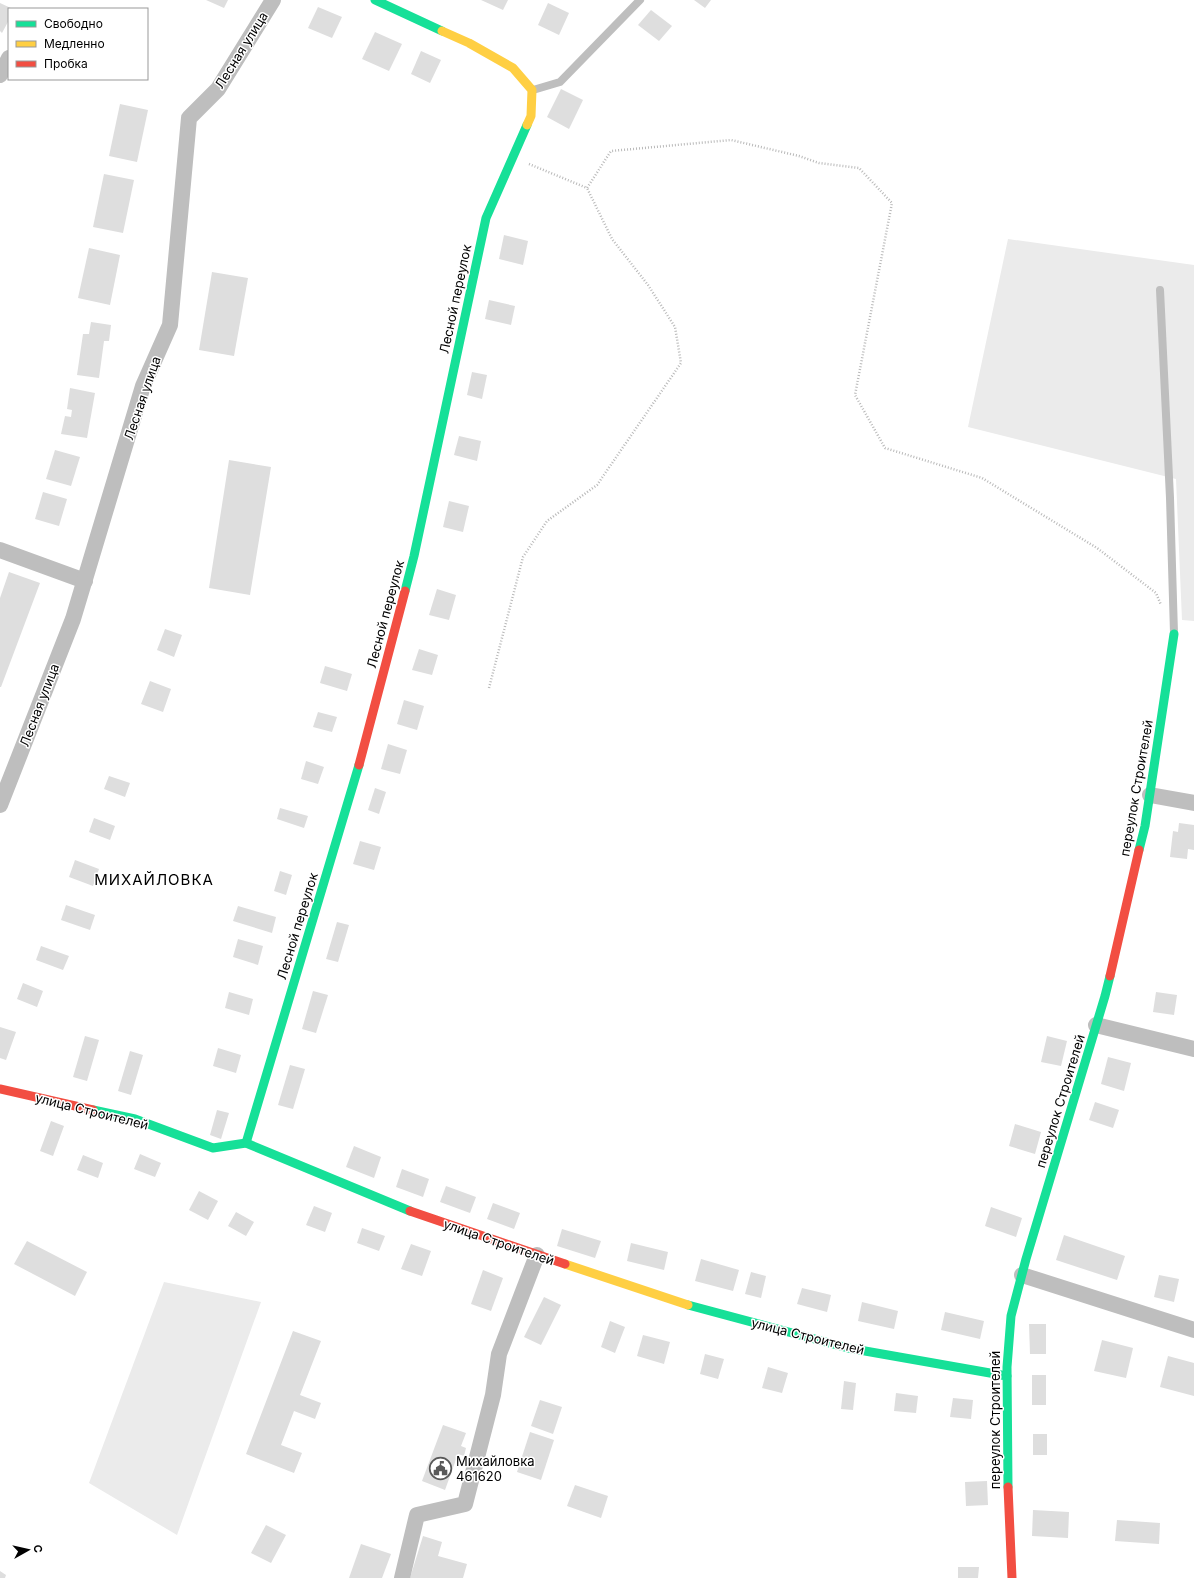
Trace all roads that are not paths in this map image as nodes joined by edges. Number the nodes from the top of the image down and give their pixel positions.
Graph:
1 (273, 0) edge
2 (376, 0) edge
3 (640, 0) edge
4 (8, 60) edge
5 (0, 75) edge
6 (532, 90) junction
7 (1160, 290) dead end
8 (0, 550) edge
9 (85, 582) junction
10 (1174, 634) joint
11 (1150, 795) junction
12 (1194, 803) edge
13 (0, 806) edge
14 (1096, 1025) junction
15 (1194, 1049) edge
16 (0, 1089) edge
17 (246, 1143) junction
18 (537, 1255) junction
19 (1022, 1275) junction
20 (1194, 1330) edge
21 (1007, 1376) junction
22 (402, 1578) edge
23 (1012, 1578) edge

1 - 9 street, Лесная улица
2 - 6 street
3 - 6 lane
4 - 5 street
6 - 17 street, Лесной переулок
7 - 10 lane
8 - 9 street
9 - 13 street, Лесная улица
10 - 11 street, переулок Строителей
11 - 12 street
11 - 14 street, переулок Строителей
14 - 15 street
14 - 19 street, переулок Строителей
16 - 17 street, улица Строителей
17 - 18 street, улица Строителей
18 - 21 street, улица Строителей
18 - 22 street
19 - 20 street
19 - 21 street, переулок Строителей
21 - 23 street, переулок Строителей

